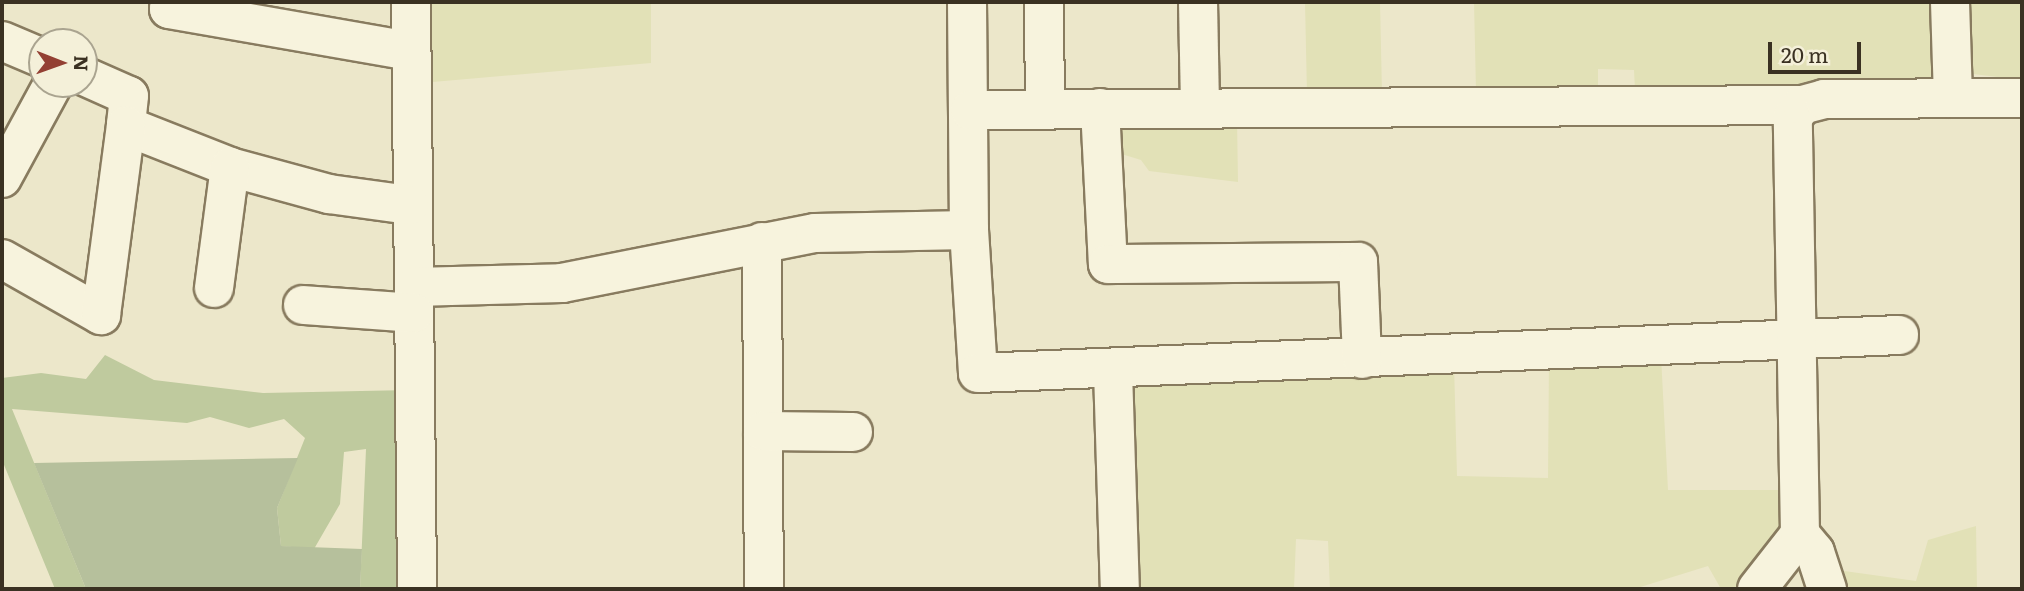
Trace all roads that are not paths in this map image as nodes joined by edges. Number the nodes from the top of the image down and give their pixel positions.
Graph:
1 (170, 2) edge
2 (411, 2) edge
3 (967, 2) edge
4 (1044, 2) edge
5 (1198, 2) edge
6 (1950, 2) edge
7 (2, 41) edge
8 (410, 51) junction
9 (28, 52) edge
10 (98, 82) edge
11 (45, 98) edge
12 (1953, 98) junction
13 (2022, 98) edge
14 (1802, 105) junction
15 (1200, 107) junction
16 (1100, 108) junction
17 (1045, 109) junction
18 (970, 110) junction
19 (125, 126) junction
20 (230, 167) junction
21 (2, 178) edge
22 (409, 205) junction
23 (969, 230) junction
24 (762, 242) junction
25 (2, 259) edge
26 (214, 288) dead end
27 (414, 300) junction
28 (303, 305) dead end
29 (1899, 335) dead end
30 (1793, 337) junction
31 (1363, 359) junction
32 (1113, 371) junction
33 (763, 431) junction
34 (853, 432) dead end
35 (1800, 534) junction
36 (417, 589) edge
37 (764, 589) edge
38 (1120, 589) edge
39 (1758, 589) edge
40 (1827, 589) edge

1 - 8 street
2 - 8 street
3 - 18 street
4 - 17 street
5 - 15 street
6 - 12 street
7 - 9 street
8 - 22 street
10 - 19 street
11 - 21 street
12 - 13 street
12 - 14 street
14 - 15 street
14 - 30 street
15 - 16 street
16 - 17 street
16 - 31 street
17 - 18 street
18 - 23 street
19 - 20 street
19 - 25 street
20 - 22 street
20 - 26 street
22 - 27 street
23 - 24 street
23 - 32 street
24 - 27 street
24 - 33 street
27 - 28 street
27 - 36 street
29 - 30 street
30 - 31 street
30 - 35 street
31 - 32 street
32 - 38 street
33 - 34 street
33 - 37 street
35 - 39 street
35 - 40 street

